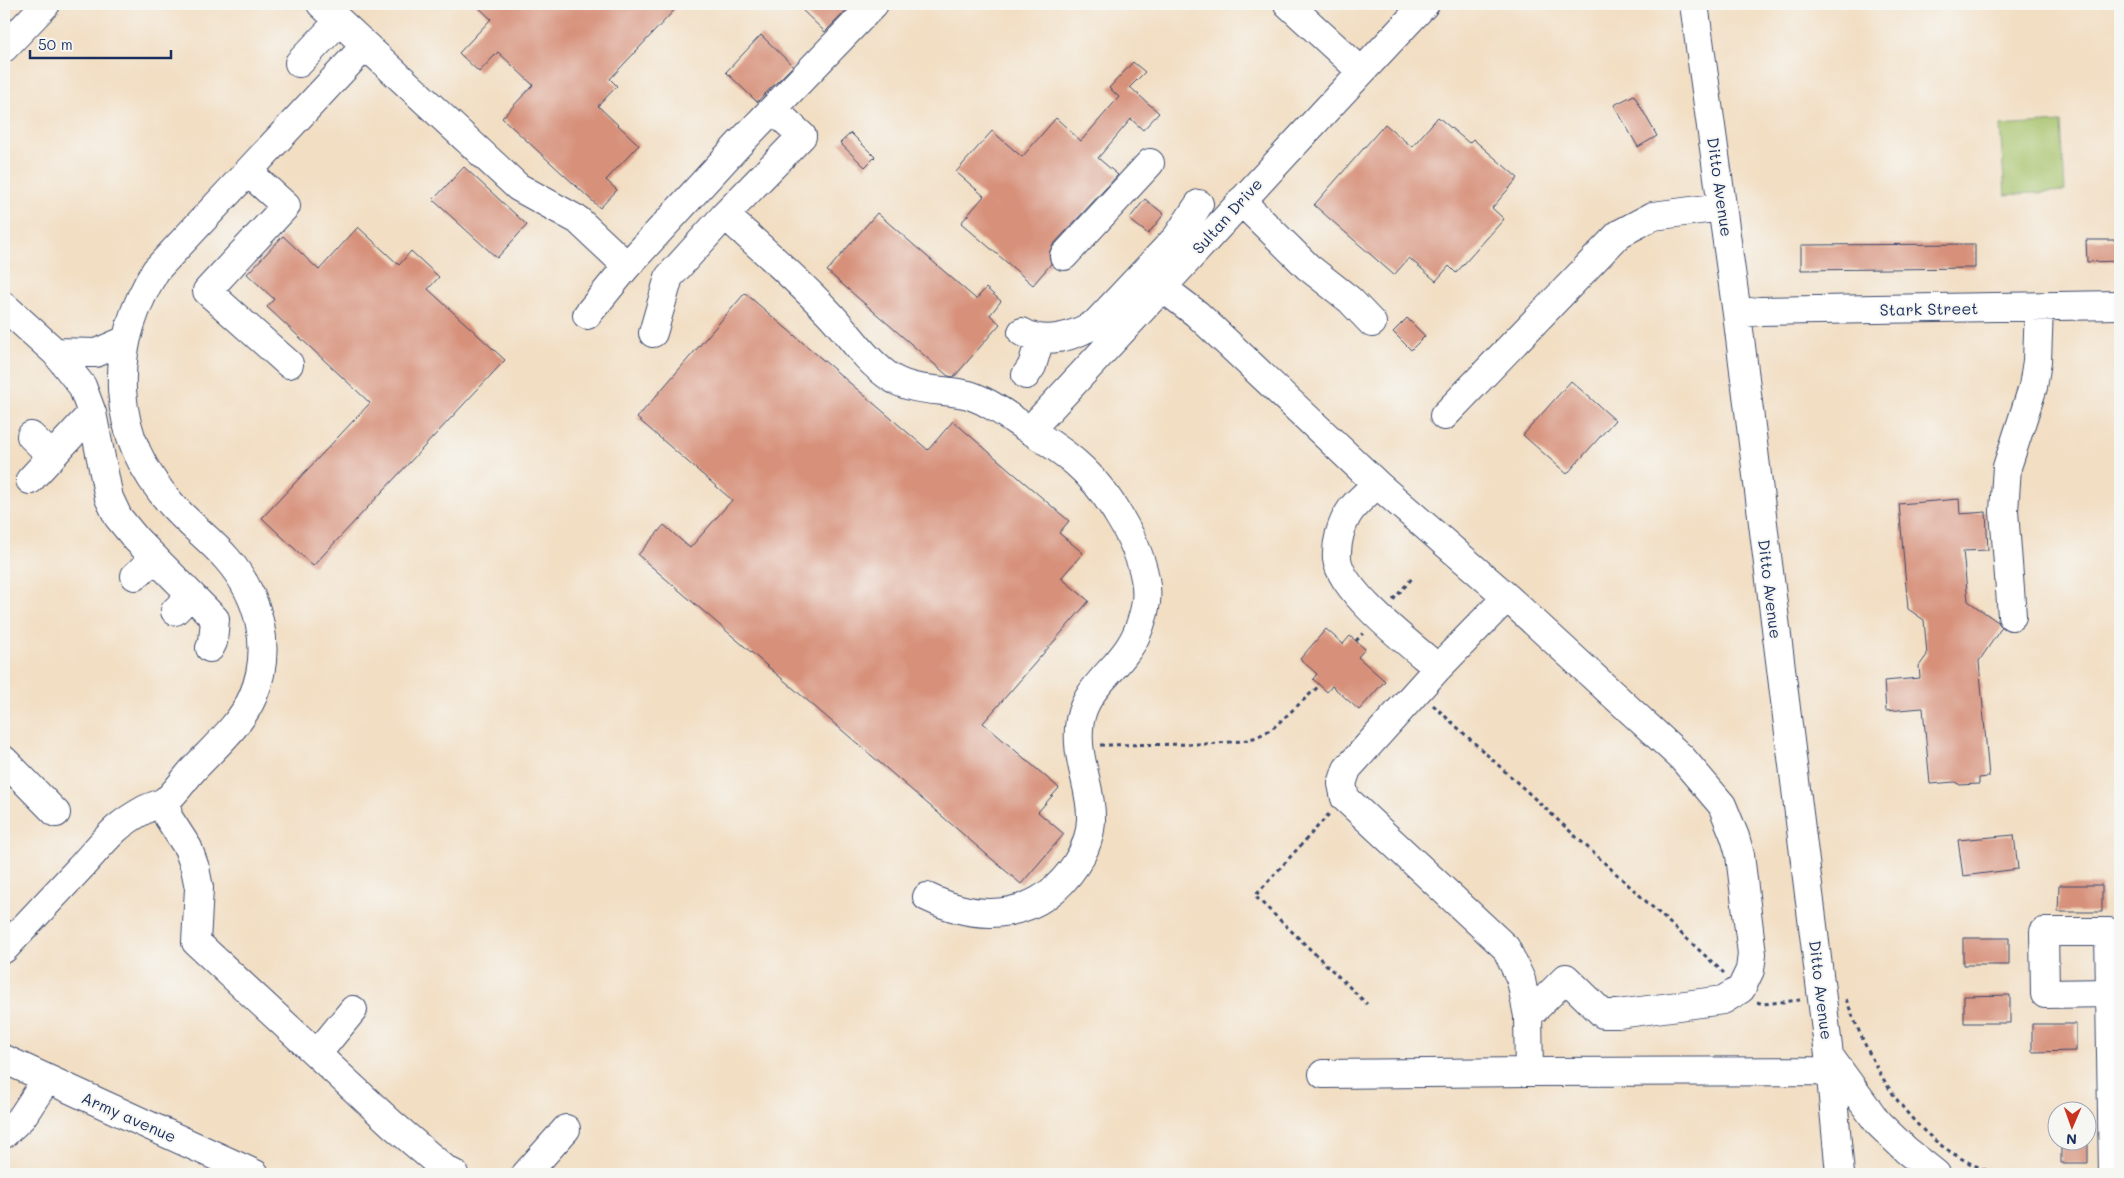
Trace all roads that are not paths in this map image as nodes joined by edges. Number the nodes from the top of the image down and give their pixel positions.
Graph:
1 (46, 4) edge
2 (874, 4) edge
3 (1288, 4) edge
4 (1425, 4) edge
5 (1694, 4) edge
6 (330, 12) edge
7 (365, 46) junction
8 (4, 48) edge
9 (298, 63) dead end
10 (1361, 72) junction
11 (773, 108) junction
12 (1150, 163) dead end
13 (248, 172) junction
14 (1240, 201) junction
15 (1199, 204) dead end
16 (1722, 207) junction
17 (725, 215) junction
18 (1064, 256) dead end
19 (628, 266) junction
20 (1163, 288) junction
21 (2120, 305) edge
22 (4, 306) edge
23 (2039, 307) junction
24 (1737, 314) junction
25 (587, 315) dead end
26 (1372, 323) dead end
27 (653, 333) dead end
28 (126, 340) junction
29 (55, 352) junction
30 (288, 364) dead end
31 (1026, 375) dead end
32 (92, 413) junction
33 (1444, 416) dead end
34 (1030, 430) junction
35 (31, 436) dead end
36 (52, 456) junction
37 (30, 480) dead end
38 (1377, 484) junction
39 (155, 558) junction
40 (135, 576) dead end
41 (1507, 597) junction
42 (2012, 616) dead end
43 (210, 648) dead end
44 (1438, 668) junction
45 (4, 760) edge
46 (166, 800) junction
47 (56, 813) dead end
48 (927, 898) dead end
49 (4, 949) edge
50 (2110, 993) dead end
51 (353, 1010) dead end
52 (1528, 1016) junction
53 (317, 1054) junction
54 (4, 1058) edge
55 (1830, 1063) junction
56 (1529, 1072) junction
57 (1323, 1074) dead end
58 (47, 1079) junction
59 (1878, 1123) junction
60 (566, 1129) dead end
61 (4, 1134) edge
62 (1838, 1144) junction
63 (256, 1174) edge
64 (454, 1174) edge
65 (526, 1174) edge
66 (1840, 1174) edge
67 (1936, 1174) edge
68 (2113, 1174) edge

1 - 8 street
2 - 11 street
3 - 10 street
4 - 10 street, Sultan Drive
5 - 16 street, Ditto Avenue
6 - 7 street
6 - 9 street
7 - 13 street
7 - 19 street
10 - 14 street, Sultan Drive
11 - 17 street
11 - 19 street
12 - 18 street
13 - 28 street
13 - 30 street
14 - 20 street, Sultan Drive
14 - 26 street
15 - 31 street
16 - 24 street, Ditto Avenue
16 - 33 street
17 - 27 street
17 - 34 street
19 - 25 street
20 - 34 street, Sultan Drive
20 - 38 street
21 - 23 street, Stark Street
22 - 29 street
23 - 24 street, Stark Street
23 - 42 street
24 - 55 street, Ditto Avenue
28 - 29 street
28 - 46 street
29 - 32 street
32 - 36 street
32 - 39 street
34 - 48 street
35 - 36 street
36 - 37 street
38 - 41 street
38 - 44 street
39 - 40 street
39 - 43 street
41 - 44 street
41 - 52 street
44 - 52 street
45 - 47 street
46 - 49 street
46 - 53 street
50 - 68 street
51 - 53 street
52 - 56 street
53 - 64 street
54 - 58 street, Army avenue
55 - 56 street
55 - 59 street
55 - 62 street, Ditto Avenue
56 - 57 street
58 - 61 street
58 - 63 street, Army avenue
59 - 62 street
59 - 67 street
60 - 65 street
62 - 66 street, Ditto Avenue

